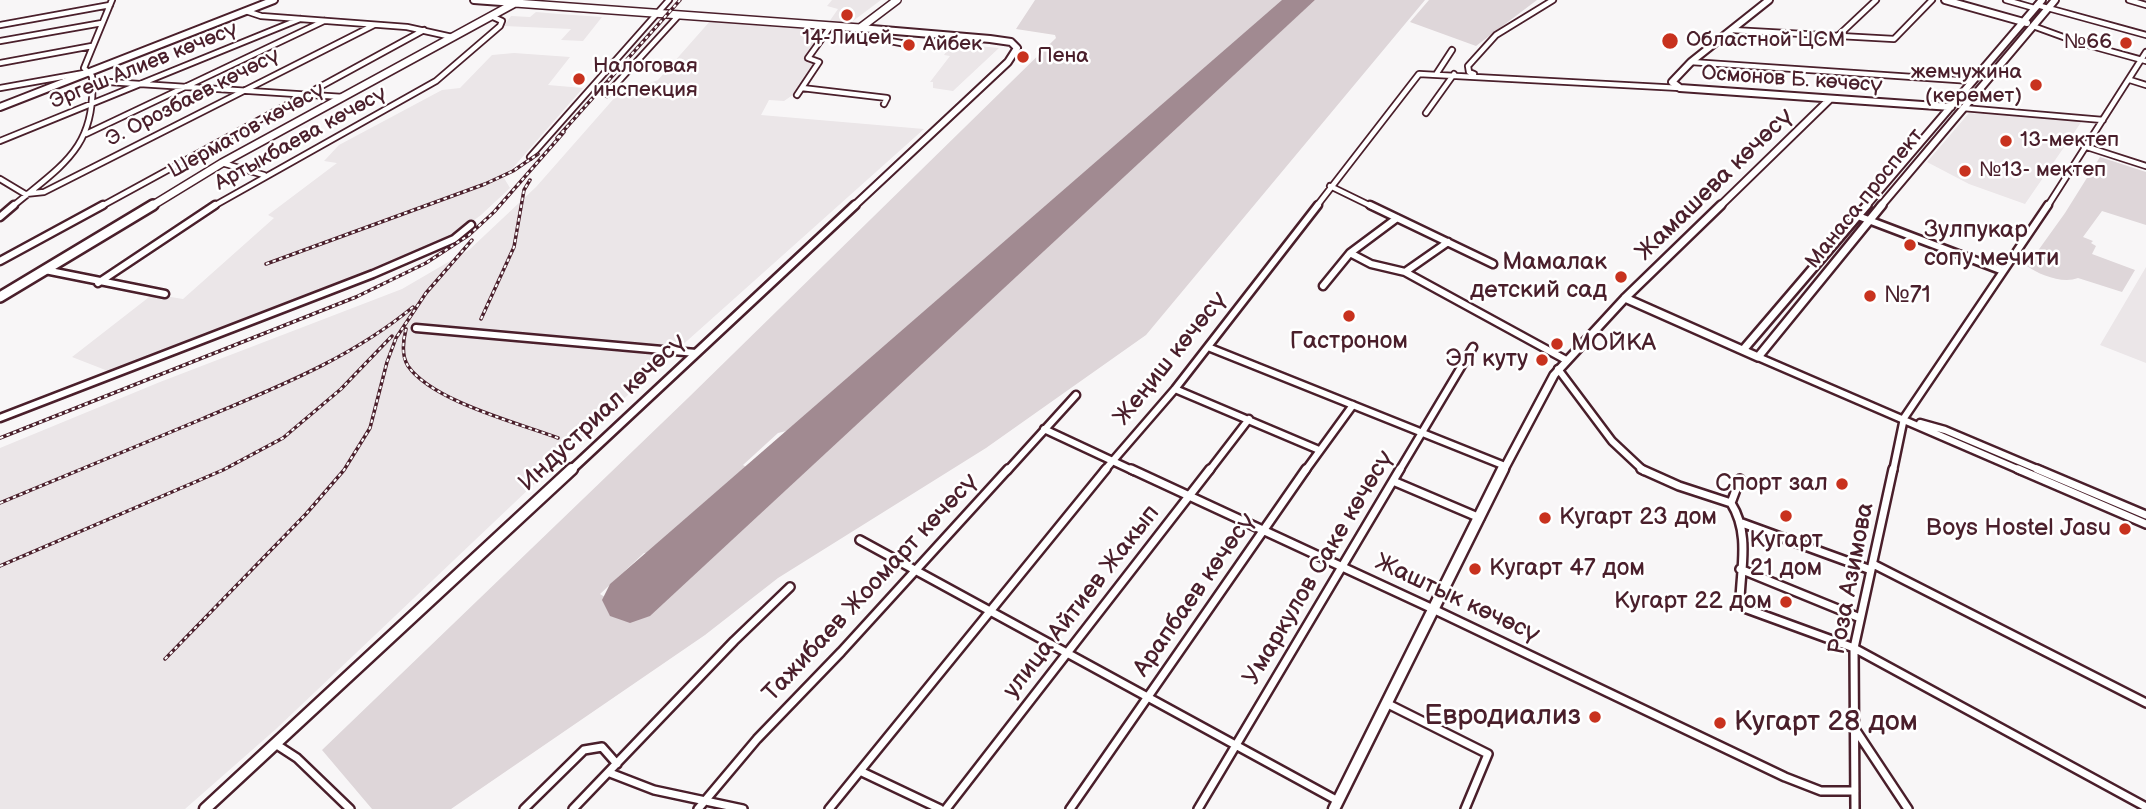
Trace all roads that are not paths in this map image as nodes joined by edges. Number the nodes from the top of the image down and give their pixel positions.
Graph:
1 (274, 0) edge
2 (474, 0) edge
3 (669, 0) edge
4 (897, 0) edge
5 (1553, 0) edge
6 (1769, 0) edge
7 (1876, 0) edge
8 (1932, 0) edge
9 (1945, 0) edge
10 (2006, 0) edge
11 (2055, 0) edge
12 (2129, 0) edge
13 (111, 2) edge
14 (515, 3) junction
15 (2038, 4) edge
16 (2146, 5) edge
17 (2048, 8) junction
18 (246, 11) junction
19 (657, 13) junction
20 (679, 15) junction
21 (491, 16) junction
22 (300, 19) junction
23 (324, 21) junction
24 (2022, 22) junction
25 (102, 23) junction
26 (374, 25) junction
27 (0, 26) edge
28 (831, 26) junction
29 (2033, 26) junction
30 (860, 28) junction
31 (424, 30) junction
32 (890, 30) junction
33 (1732, 30) junction
34 (1839, 35) junction
35 (2146, 36) edge
36 (452, 37) junction
37 (0, 41) edge
38 (906, 44) dead end
39 (92, 46) junction
40 (1452, 50) dead end
41 (1997, 51) junction
42 (2146, 52) edge
43 (2008, 54) junction
44 (2143, 60) edge
45 (1691, 62) junction
46 (0, 63) edge
47 (1437, 72) junction
48 (89, 73) junction
49 (1454, 74) junction
50 (1479, 76) junction
51 (1974, 78) junction
52 (1987, 79) junction
53 (93, 80) junction
54 (2130, 80) junction
55 (143, 83) junction
56 (2146, 85) edge
57 (188, 87) junction
58 (0, 88) edge
59 (802, 88) junction
60 (1680, 88) junction
61 (244, 89) junction
62 (305, 93) junction
63 (607, 94) dead end
64 (797, 95) dead end
65 (345, 97) junction
66 (1830, 99) junction
67 (94, 103) junction
68 (884, 104) dead end
69 (0, 107) edge
70 (1950, 107) junction
71 (1963, 108) junction
72 (1426, 113) dead end
73 (2103, 120) junction
74 (1930, 130) junction
75 (1940, 133) junction
76 (86, 134) junction
77 (0, 141) edge
78 (1917, 145) junction
79 (2087, 147) junction
80 (1928, 149) junction
81 (530, 157) dead end
82 (222, 163) junction
83 (2146, 166) edge
84 (264, 175) junction
85 (1892, 176) junction
86 (0, 178) edge
87 (1903, 180) junction
88 (1330, 186) junction
89 (25, 194) junction
90 (1858, 216) junction
91 (0, 217) edge
92 (1397, 218) junction
93 (1871, 221) junction
94 (471, 225) dead end
95 (1448, 242) junction
96 (1350, 253) junction
97 (0, 261) edge
98 (1493, 264) dead end
99 (43, 270) junction
100 (2003, 271) junction
101 (1405, 272) junction
102 (99, 283) junction
103 (1323, 286) dead end
104 (1794, 291) junction
105 (165, 293) dead end
106 (0, 297) edge
107 (1808, 297) junction
108 (1625, 299) junction
109 (416, 328) dead end
110 (1208, 346) junction
111 (1474, 347) dead end
112 (1744, 350) junction
113 (696, 353) junction
114 (1758, 357) junction
115 (1566, 360) junction
116 (1558, 369) junction
117 (1175, 389) junction
118 (1076, 395) dead end
119 (1353, 405) junction
120 (0, 418) edge
121 (1904, 418) junction
122 (1249, 419) junction
123 (1044, 429) junction
124 (1422, 433) junction
125 (1319, 450) junction
126 (1113, 460) junction
127 (1505, 466) junction
128 (1740, 479) dead end
129 (1393, 481) junction
130 (1189, 495) junction
131 (1731, 503) junction
132 (2146, 515) edge
133 (1480, 518) junction
134 (1742, 523) junction
135 (2146, 524) edge
136 (1263, 530) junction
137 (860, 540) dead end
138 (1343, 567) junction
139 (1872, 567) junction
140 (1740, 569) junction
141 (915, 570) junction
142 (789, 587) dead end
143 (1433, 609) junction
144 (990, 611) junction
145 (1860, 618) junction
146 (1854, 648) junction
147 (1067, 653) junction
148 (1148, 697) junction
149 (2146, 702) edge
150 (1386, 703) junction
151 (1854, 729) junction
152 (277, 745) junction
153 (1236, 745) junction
154 (617, 764) junction
155 (860, 771) junction
156 (610, 773) junction
157 (1856, 791) junction
158 (1336, 805) edge
159 (702, 806) edge
160 (2146, 807) edge
161 (205, 809) edge
162 (350, 809) edge
163 (524, 809) edge
164 (573, 809) edge
165 (743, 809) edge
166 (829, 809) edge
167 (940, 809) edge
168 (946, 809) edge
169 (1070, 809) edge
170 (1198, 809) edge
171 (1465, 809) edge
172 (1855, 809) edge
173 (1908, 809) edge

1 - 18 main road
2 - 14 main road
3 - 19 street
4 - 30 main road
5 - 50 street
6 - 33 main road
7 - 34 street
8 - 34 street
9 - 24 main road
10 - 15 street
11 - 17 main road, Манаса проспект
12 - 16 street
13 - 25 street
13 - 27 street
14 - 19 main road
14 - 21 main road, Шерматов көчөсү
15 - 17 street
15 - 24 main road
17 - 29 main road, Манаса проспект
17 - 35 street
18 - 22 street
18 - 48 main road
19 - 20 main road
19 - 81 street
20 - 28 main road
20 - 63 street
21 - 36 main road, Шерматов көчөсү
21 - 84 street, Артыкбаева көчөсү
22 - 23 street
22 - 55 street, Эргеш Алиев көчөсү
23 - 26 street
23 - 57 street
24 - 29 main road
24 - 41 main road
25 - 37 street
25 - 39 street
26 - 31 street
26 - 61 street, Э. Орозбаев көчөсү
28 - 30 main road
28 - 59 street
29 - 43 main road, Манаса проспект
29 - 44 street
30 - 32 main road
31 - 36 street
31 - 62 street
32 - 38 street
32 - 113 main road, Индустриал көчөсү
33 - 34 street
33 - 45 main road
36 - 65 main road, Шерматов көчөсү
39 - 46 street
39 - 48 street
40 - 47 street
41 - 43 main road
41 - 51 main road
42 - 44 street
43 - 52 main road, Манаса проспект
44 - 54 street
45 - 51 street
45 - 60 main road
47 - 49 street
47 - 88 street, Жеңиш көчөсү
48 - 53 street
48 - 58 street
48 - 69 main road
49 - 50 street
49 - 72 street
50 - 60 street, Осмонов Б. көчөсү
51 - 52 main road
51 - 70 main road
52 - 71 main road, Манаса проспект
53 - 55 street
53 - 67 street
54 - 56 street
54 - 73 street
55 - 57 street
55 - 67 street, Эргеш Алиев көчөсү
57 - 61 street
57 - 76 street
59 - 64 street
59 - 68 street
60 - 66 main road, Осмонов Б. көчөсү
61 - 62 street
61 - 89 street, Э. Орозбаев көчөсү
62 - 65 street
62 - 97 street
65 - 82 main road, Шерматов көчөсү
66 - 70 main road, Осмонов Б. көчөсү
66 - 108 main road, Жамашева көчөсү
67 - 76 street
67 - 77 street, Эргеш Алиев көчөсү
70 - 71 main road, Осмонов Б. көчөсү
70 - 74 main road
71 - 73 street, Осмонов Б. көчөсү
71 - 75 main road, Манаса проспект
73 - 79 street
74 - 75 main road
74 - 78 main road
75 - 80 main road, Манаса проспект
76 - 89 street
78 - 80 main road
78 - 85 main road
79 - 83 street
79 - 100 street
80 - 87 main road, Манаса проспект
82 - 84 street
82 - 99 main road, Шерматов көчөсү
84 - 102 street, Артыкбаева көчөсү
85 - 87 main road
85 - 90 main road
86 - 89 street
87 - 93 main road, Манаса проспект
88 - 92 street
88 - 110 street, Жеңиш көчөсү
89 - 91 street
90 - 93 street
90 - 104 main road
92 - 95 street
92 - 96 street
93 - 100 street
93 - 107 main road, Манаса проспект
94 - 120 street
95 - 98 street
95 - 101 street
96 - 101 street
96 - 103 street
99 - 102 street
99 - 106 main road, Шерматов көчөсү
100 - 121 street
101 - 115 street
102 - 105 street
104 - 107 street
104 - 112 main road
107 - 114 main road, Манаса проспект
108 - 112 main road
108 - 115 main road, Жамашева көчөсү
109 - 113 street
110 - 117 street, Жеңиш көчөсү
110 - 119 street
111 - 124 street, Умаркулов Саке көчөсү
112 - 114 main road
113 - 152 main road, Индустриал көчөсү
114 - 121 street
115 - 116 main road, Жамашева көчөсү
116 - 127 main road, Жамашева көчөсү
116 - 131 street
117 - 122 street
117 - 126 street, Жеңиш көчөсү
118 - 123 street, Тажибаев Жоомарт көчөсү
119 - 124 street
119 - 125 street, Арапбаев көчөсү
121 - 132 street
121 - 135 street
121 - 139 street, Роза Азимова
122 - 125 street
122 - 130 street, улица Айтиев Жакып
123 - 126 street, Жаштык көчөсү
123 - 141 street, Тажибаев Жоомарт көчөсү
124 - 127 street
124 - 129 street, Умаркулов Саке көчөсү
125 - 136 street, Арапбаев көчөсү
126 - 130 street, Жаштык көчөсү
126 - 144 street, Жеңиш көчөсү
127 - 133 main road, Жамашева көчөсү
128 - 131 street
129 - 133 street
129 - 138 street, Умаркулов Саке көчөсү
130 - 136 street, Жаштык көчөсү
130 - 147 street, улица Айтиев Жакып
131 - 134 street
133 - 143 main road, Жамашева көчөсү
134 - 139 street
134 - 140 street
136 - 138 street, Жаштык көчөсү
136 - 148 street, Арапбаев көчөсү
137 - 141 street
138 - 143 street, Жаштык көчөсү
138 - 153 street, Умаркулов Саке көчөсү
139 - 145 street, Роза Азимова
139 - 149 street
140 - 145 street
140 - 146 street
141 - 144 street
141 - 159 street, Тажибаев Жоомарт көчөсү
142 - 154 street
143 - 150 main road, Жамашева көчөсү
143 - 157 street, Жаштык көчөсү
144 - 147 street
144 - 155 street, Жеңиш көчөсү
145 - 146 street, Роза Азимова
146 - 151 street, Роза Азимова
146 - 160 street
147 - 148 street
147 - 168 street, улица Айтиев Жакып
148 - 153 street
148 - 169 street, Арапбаев көчөсү
150 - 158 main road, Жамашева көчөсү
150 - 171 street
151 - 157 street, Роза Азимова
151 - 173 street
152 - 161 main road, Индустриал көчөсү
152 - 162 street
153 - 158 street
153 - 170 street, Умаркулов Саке көчөсү
154 - 156 street
154 - 163 street
155 - 166 street, Жеңиш көчөсү
155 - 167 street
156 - 159 street
156 - 164 street
157 - 172 street, Роза Азимова
159 - 165 street

